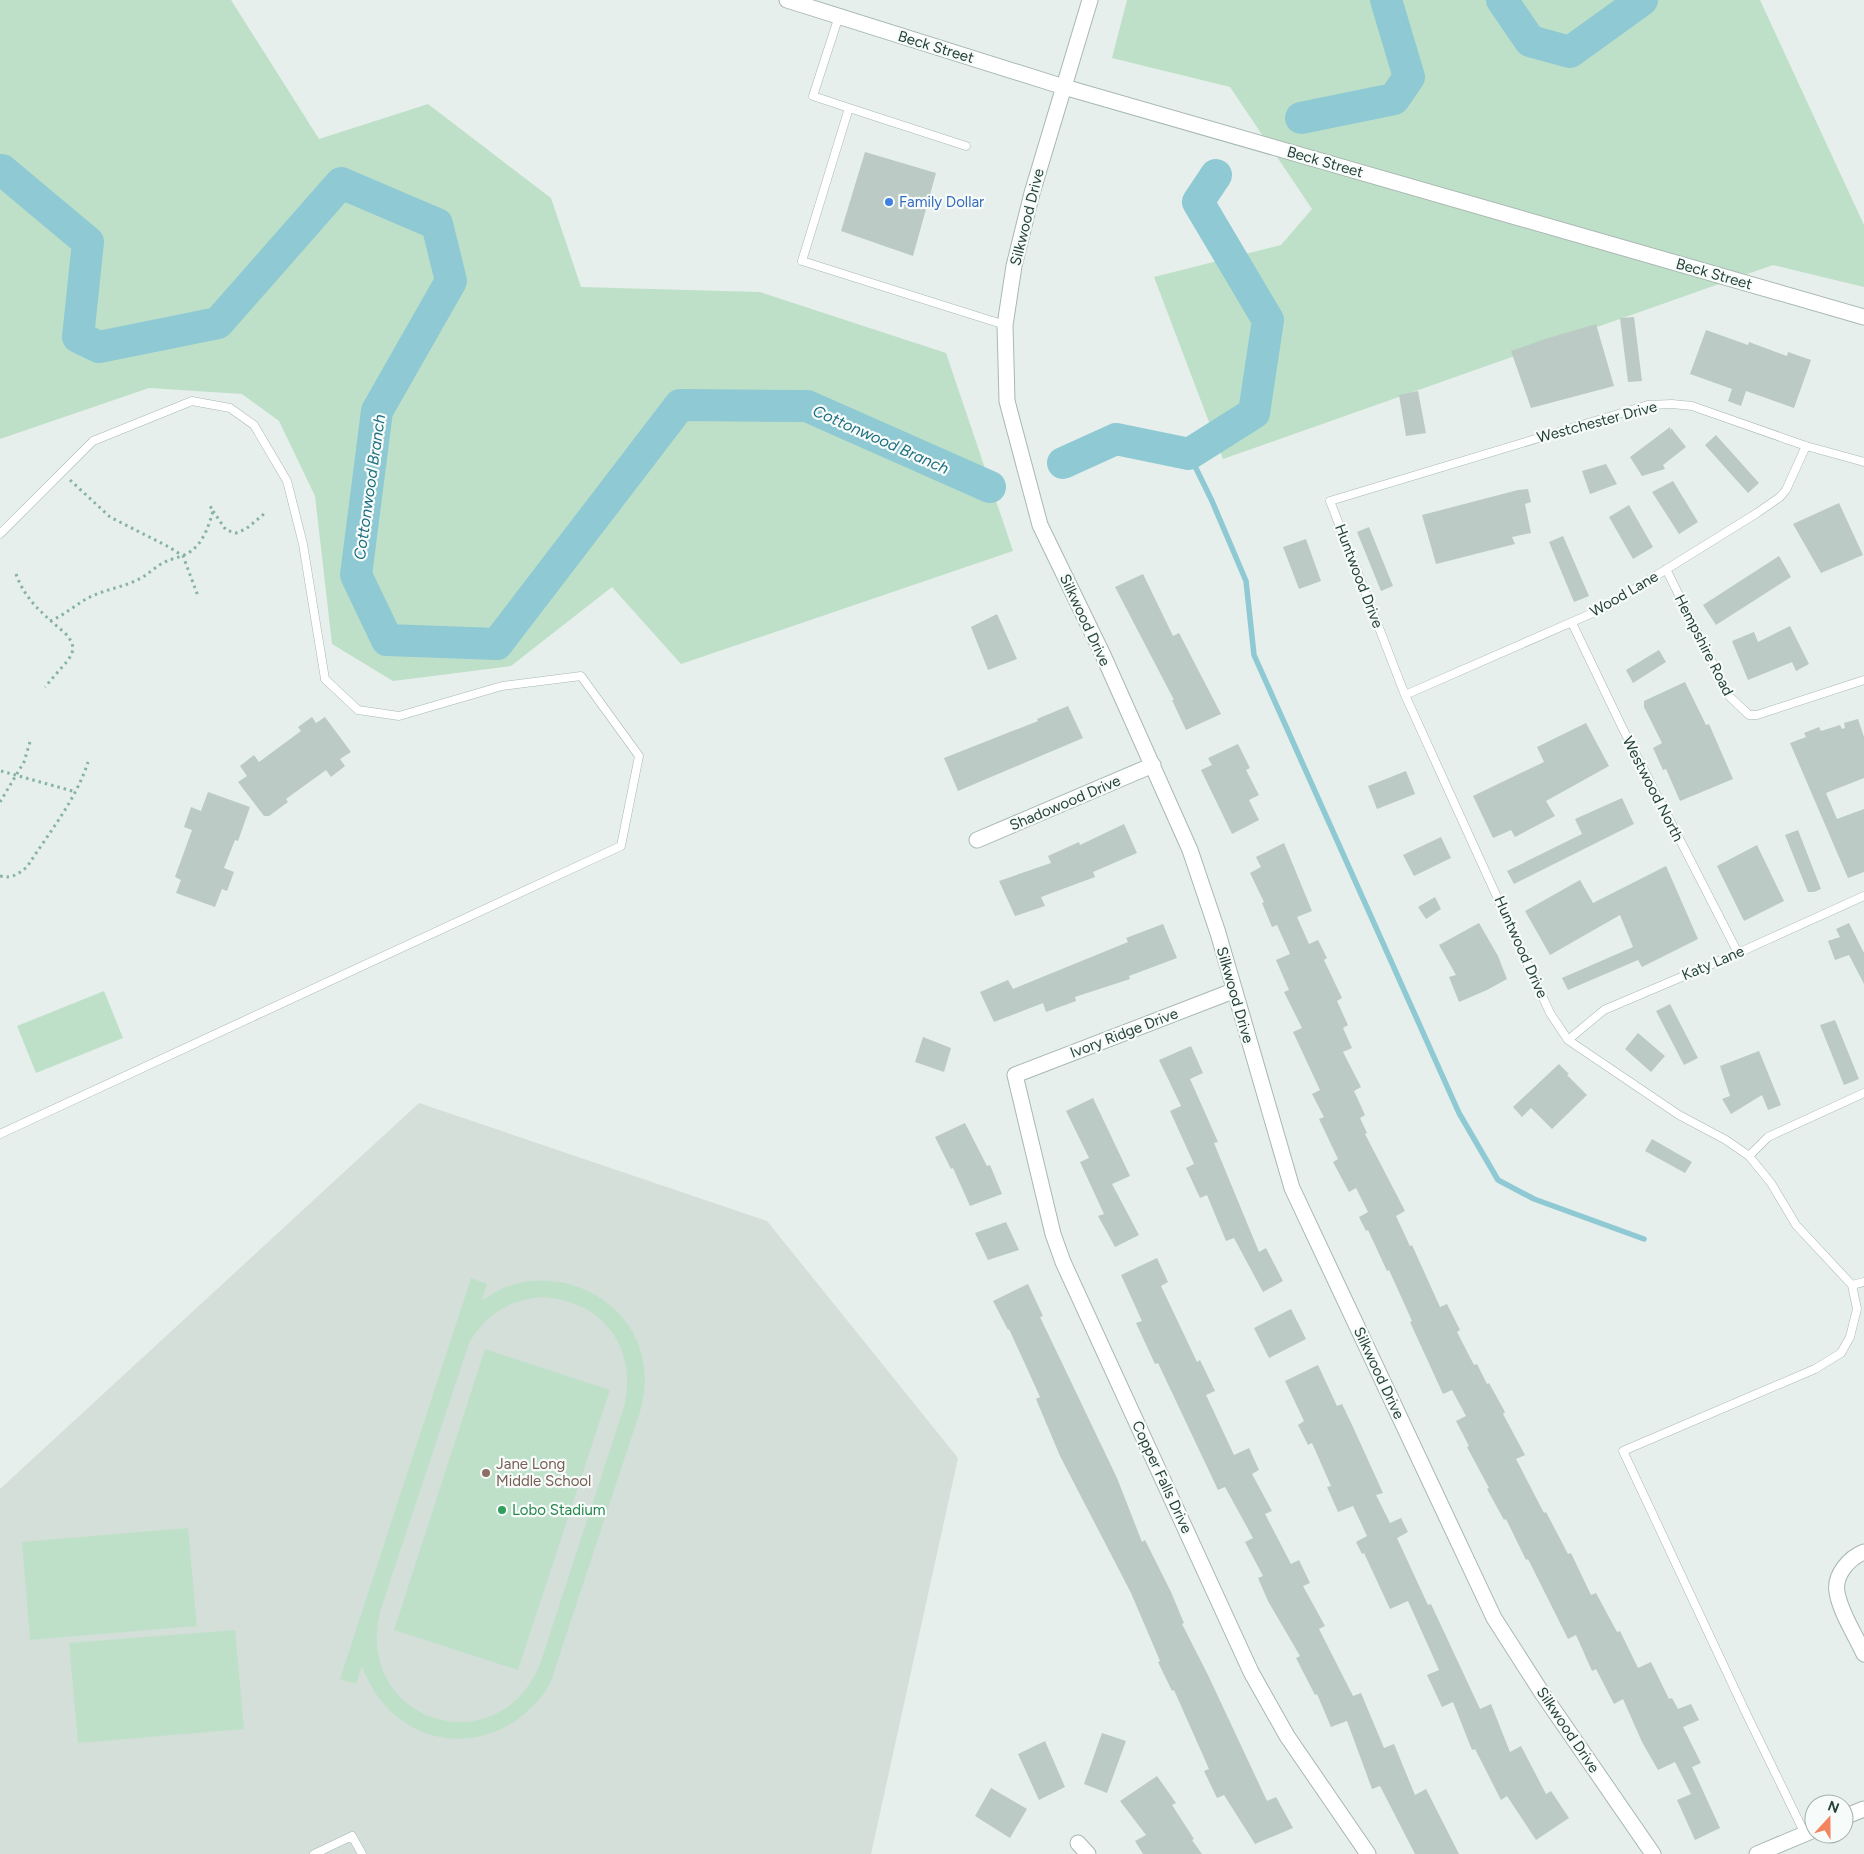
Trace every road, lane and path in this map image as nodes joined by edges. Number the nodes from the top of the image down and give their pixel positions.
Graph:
1 (788, 0) edge
2 (1090, 0) edge
3 (839, 16) junction
4 (1064, 86) junction
5 (849, 108) junction
6 (966, 146) dead end
7 (1864, 317) edge
8 (1005, 325) junction
9 (1806, 446) junction
10 (1864, 462) edge
11 (61, 472) junction
12 (1330, 501) joint
13 (209, 504) dead end
14 (213, 510) junction
15 (264, 514) dead end
16 (0, 534) edge
17 (183, 556) junction
18 (1666, 569) junction
19 (16, 574) dead end
20 (198, 596) dead end
21 (50, 621) junction
22 (1572, 623) junction
23 (1864, 680) edge
24 (45, 687) dead end
25 (1405, 695) junction
26 (30, 742) dead end
27 (88, 762) dead end
28 (1153, 766) junction
29 (1, 771) edge
30 (16, 774) junction
31 (76, 792) junction
32 (0, 802) edge
33 (977, 840) dead end
34 (0, 876) edge
35 (1864, 896) edge
36 (1738, 953) junction
37 (1234, 991) junction
38 (1568, 1040) junction
39 (1015, 1075) joint
40 (1864, 1093) edge
41 (0, 1134) edge
42 (1749, 1156) junction
43 (1864, 1282) edge
44 (1852, 1285) junction
45 (1864, 1552) edge
46 (1864, 1654) edge
47 (1804, 1823) edge
48 (1804, 1834) edge
49 (314, 1854) edge
50 (362, 1854) edge
51 (1368, 1854) edge
52 (1653, 1854) edge
53 (1757, 1854) edge

1 - 3 street, Beck Street
2 - 4 street, Silkwood Drive
3 - 4 street, Beck Street
3 - 5 lane
4 - 7 street, Beck Street
4 - 8 street, Silkwood Drive
5 - 6 lane
5 - 8 lane
8 - 28 street, Silkwood Drive
9 - 10 lane, Westchester Drive
9 - 12 lane, Westchester Drive
9 - 18 lane, Wood Lane
11 - 16 lane
11 - 17 path
11 - 41 lane
12 - 25 lane, Huntwood Drive
13 - 14 path
14 - 15 path
14 - 17 path
17 - 20 path
17 - 21 path
18 - 22 lane, Wood Lane
18 - 23 lane, Hempshire Road
19 - 21 path
21 - 24 path
22 - 25 lane, Wood Lane
22 - 36 lane, Westwood North
25 - 38 lane, Huntwood Drive
26 - 30 path
27 - 31 path
28 - 33 street, Shadowood Drive
28 - 37 street, Silkwood Drive
29 - 30 path
30 - 31 path
30 - 32 path
31 - 34 path
35 - 36 lane, Katy Lane
36 - 38 lane, Katy Lane
37 - 39 street, Ivory Ridge Drive
37 - 52 street, Silkwood Drive
38 - 42 lane, Huntwood Drive
39 - 51 street, Copper Falls Drive
40 - 42 lane
42 - 44 lane, Huntwood Drive
43 - 44 lane
44 - 47 lane
45 - 46 street
48 - 53 street
49 - 50 lane

